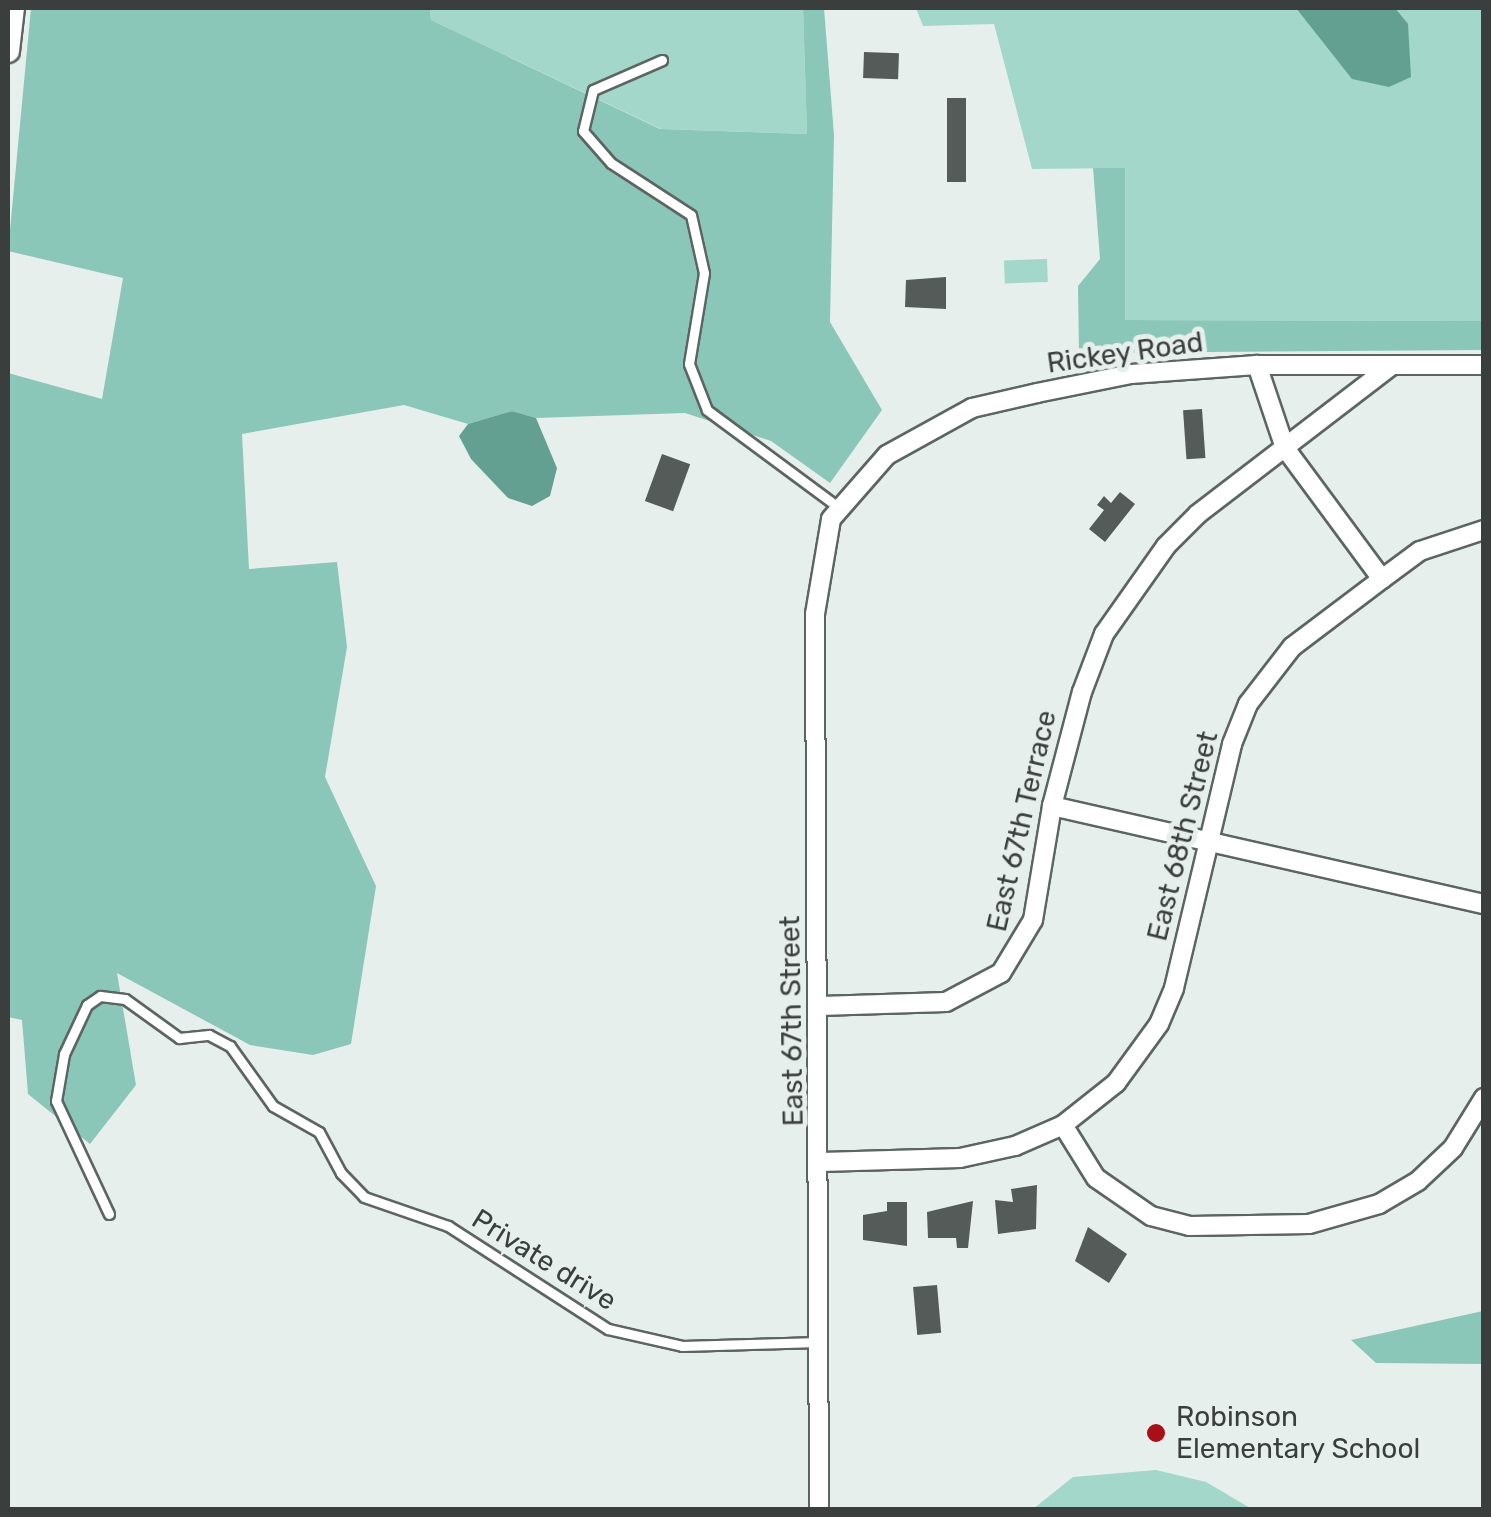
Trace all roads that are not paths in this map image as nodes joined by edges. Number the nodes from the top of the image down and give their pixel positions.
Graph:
1 (13, 8) edge
2 (8, 51) edge
3 (662, 60) dead end
4 (1257, 364) junction
5 (1484, 365) edge
6 (1392, 366) junction
7 (1285, 448) junction
8 (838, 507) junction
9 (1484, 530) edge
10 (826, 532) joint
11 (1382, 579) junction
12 (1052, 806) junction
13 (1208, 843) junction
14 (1484, 904) edge
15 (820, 1006) junction
16 (1484, 1098) edge
17 (1063, 1124) junction
18 (821, 1162) junction
19 (110, 1214) dead end
20 (818, 1342) junction
21 (819, 1510) edge

1 - 2 street
3 - 8 lane
4 - 6 street, Rickey Road
4 - 7 street
4 - 8 street, Rickey Road
5 - 6 street, Rickey Road
6 - 7 street, East 67th Terrace
7 - 11 street
7 - 12 street, East 67th Terrace
8 - 10 street, Rickey Road
9 - 11 street, East 68th Street
10 - 15 street, East 67th Street
11 - 13 street, East 68th Street
12 - 13 street
12 - 15 street, East 67th Terrace
13 - 14 street
13 - 17 street, East 68th Street
15 - 18 street, East 67th Street
16 - 17 street
17 - 18 street, East 68th Street
18 - 20 street, East 67th Street
19 - 20 lane, Private drive
20 - 21 street, East 67th Street

